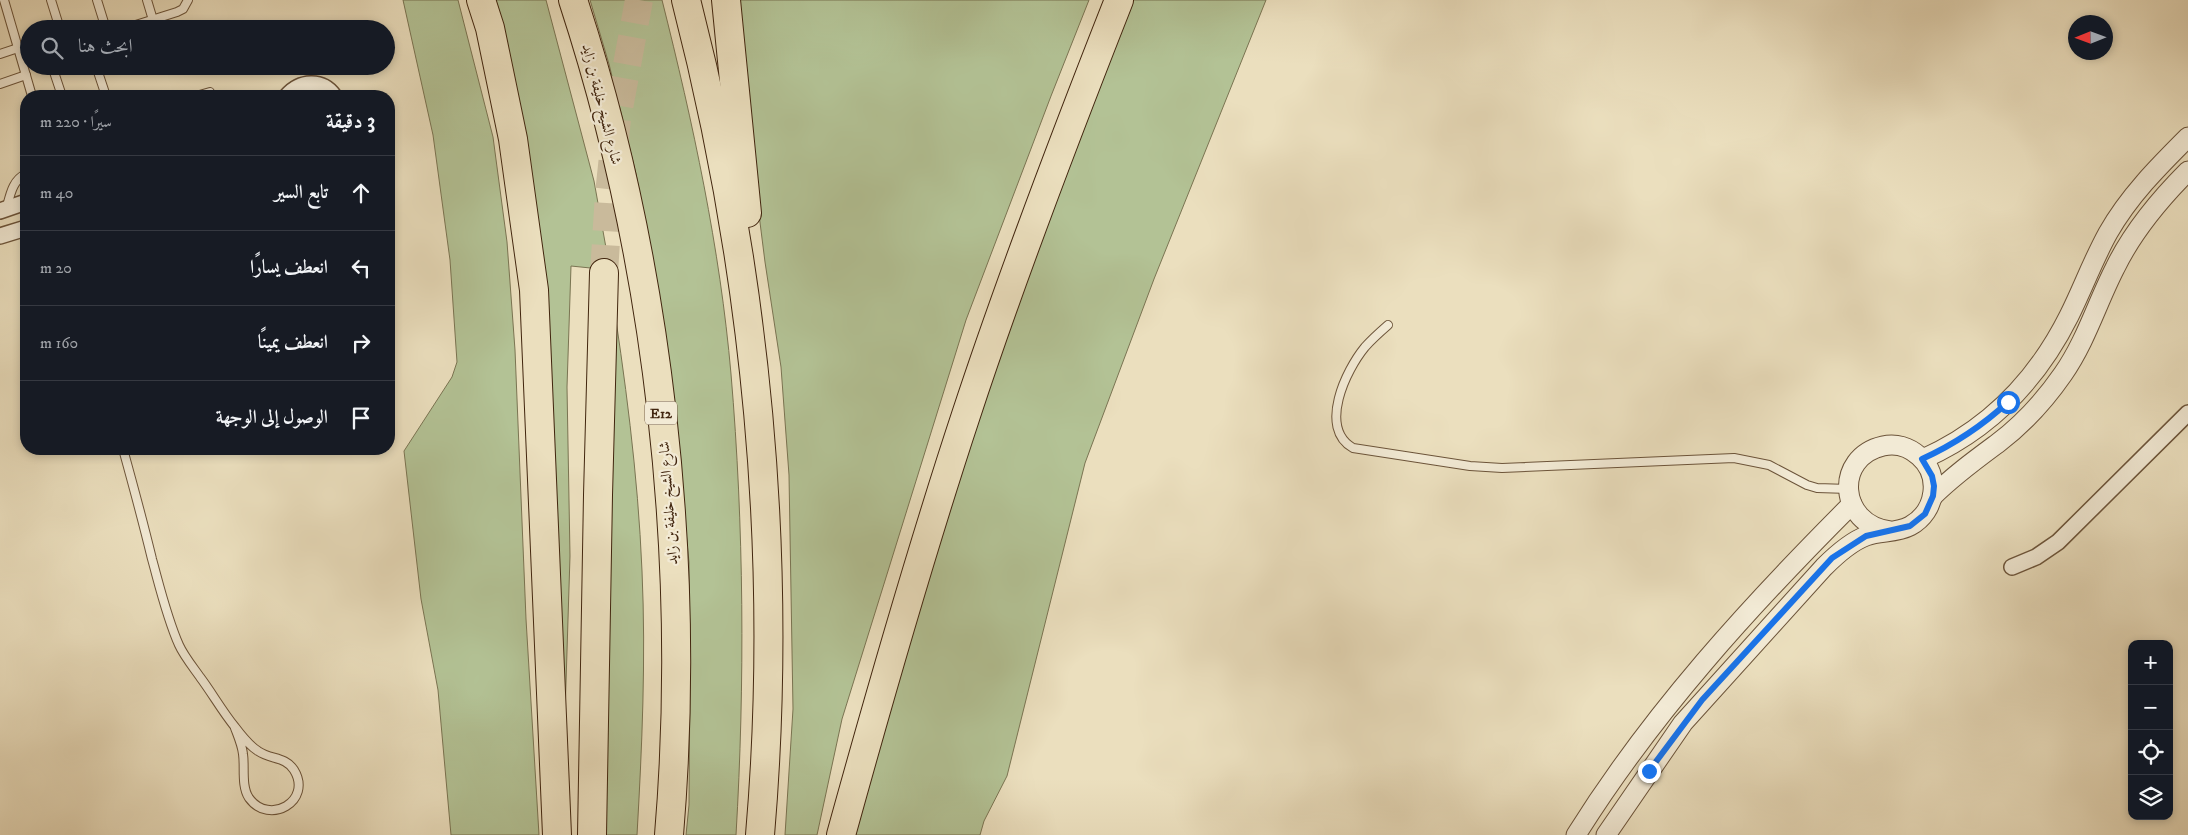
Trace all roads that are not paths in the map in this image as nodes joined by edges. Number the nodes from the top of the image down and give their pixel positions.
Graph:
1 (4, 0) edge
2 (51, 0) edge
3 (97, 0) edge
4 (146, 0) edge
5 (188, 0) edge
6 (482, 0) edge
7 (573, 0) edge
8 (686, 0) edge
9 (726, 0) edge
10 (1119, 0) edge
11 (57, 20) edge
12 (103, 20) edge
13 (153, 20) joint
14 (18, 48) junction
15 (20, 51) edge
16 (0, 54) edge
17 (26, 75) joint
18 (55, 75) edge
19 (99, 75) edge
20 (0, 84) edge
21 (30, 90) edge
22 (60, 90) edge
23 (104, 90) edge
24 (293, 90) edge
25 (327, 90) edge
26 (2188, 136) edge
27 (2188, 171) edge
28 (20, 178) edge
29 (20, 204) edge
30 (3, 210) edge
31 (20, 230) edge
32 (0, 236) edge
33 (604, 273) tunnel mouth
34 (1388, 325) dead end
35 (754, 361) junction
36 (2188, 413) edge
37 (125, 455) edge
38 (1922, 459) junction
39 (1850, 496) junction
40 (1933, 496) junction
41 (1890, 531) junction
42 (2012, 567) dead end
43 (235, 728) junction
44 (556, 835) edge
45 (592, 835) edge
46 (669, 835) edge
47 (760, 835) edge
48 (841, 835) edge
49 (1576, 835) edge
50 (1606, 835) edge

1 - 14 lane
2 - 11 lane
3 - 12 lane
4 - 13 lane
5 - 13 lane
6 - 44 highway
7 - 46 highway, شارع الشيخ خليفة بن زايد / E12
8 - 35 highway
9 - 35 highway
10 - 48 highway
14 - 15 lane
14 - 16 lane
17 - 20 lane
17 - 21 lane
18 - 22 lane
19 - 23 lane
24 - 25 street
26 - 38 street
27 - 40 street
28 - 30 lane
29 - 30 street
31 - 32 street
33 - 45 highway
34 - 39 lane
35 - 47 highway
36 - 42 street
37 - 43 lane
38 - 39 street
38 - 40 street
39 - 41 street
39 - 49 street
40 - 41 street
41 - 50 street
43 - 43 lane

